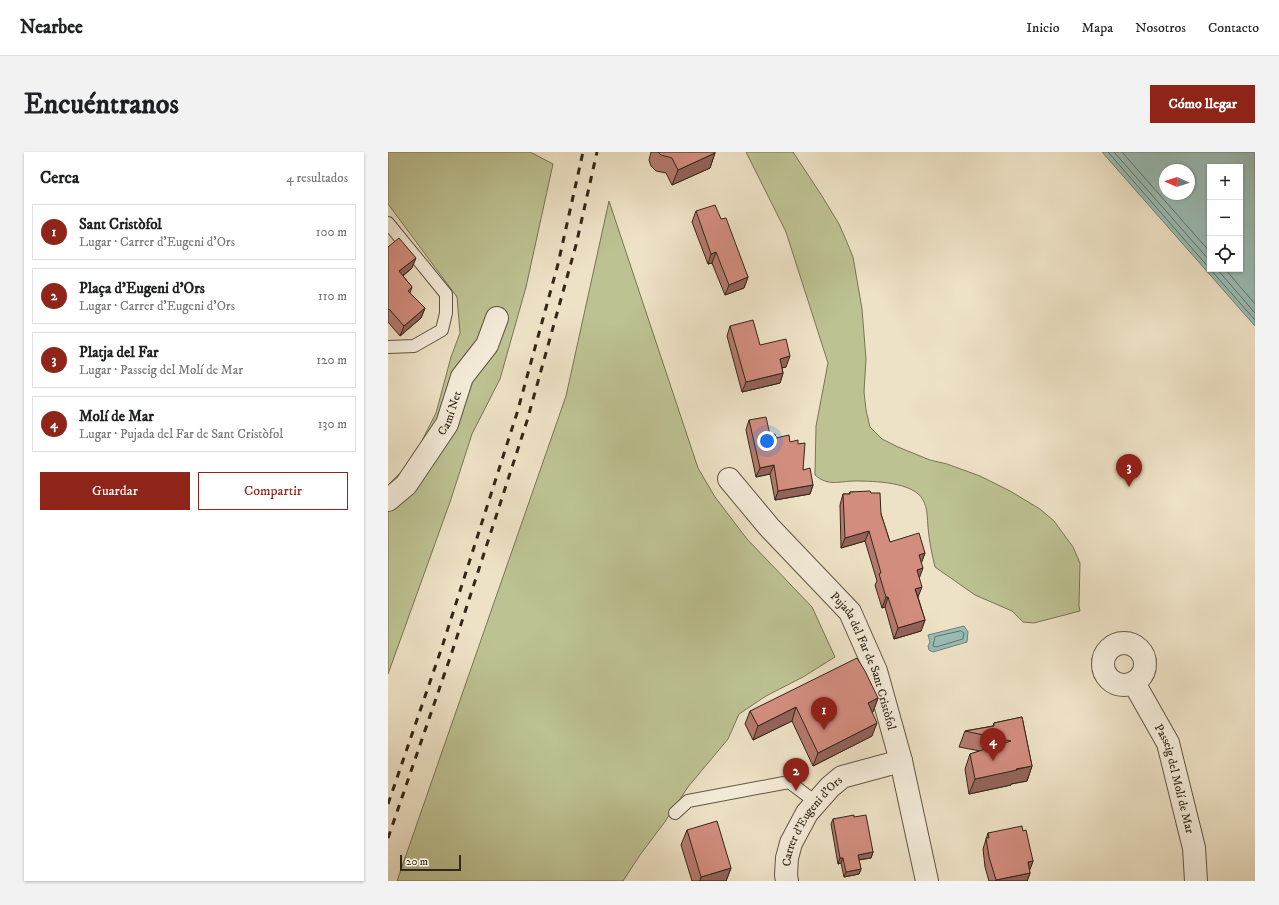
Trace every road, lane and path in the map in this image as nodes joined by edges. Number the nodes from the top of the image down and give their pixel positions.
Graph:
1 (389, 227) edge
2 (497, 318) dead end
3 (388, 348) edge
4 (729, 479) dead end
5 (388, 500) edge
6 (1134, 683) dead end
7 (901, 761) junction
8 (817, 803) junction
9 (676, 813) dead end
10 (787, 881) edge
11 (927, 881) edge
12 (1196, 881) edge

1 - 3 lane
2 - 5 street, Camí Net
4 - 7 street, Pujada del Far de Sant Cristòfol
6 - 12 street, Passeig del Molí de Mar
7 - 8 street, Carrer d'Eugeni d'Ors
7 - 11 street, Pujada del Far de Sant Cristòfol
8 - 9 lane
8 - 10 street, Carrer d'Eugeni d'Ors

